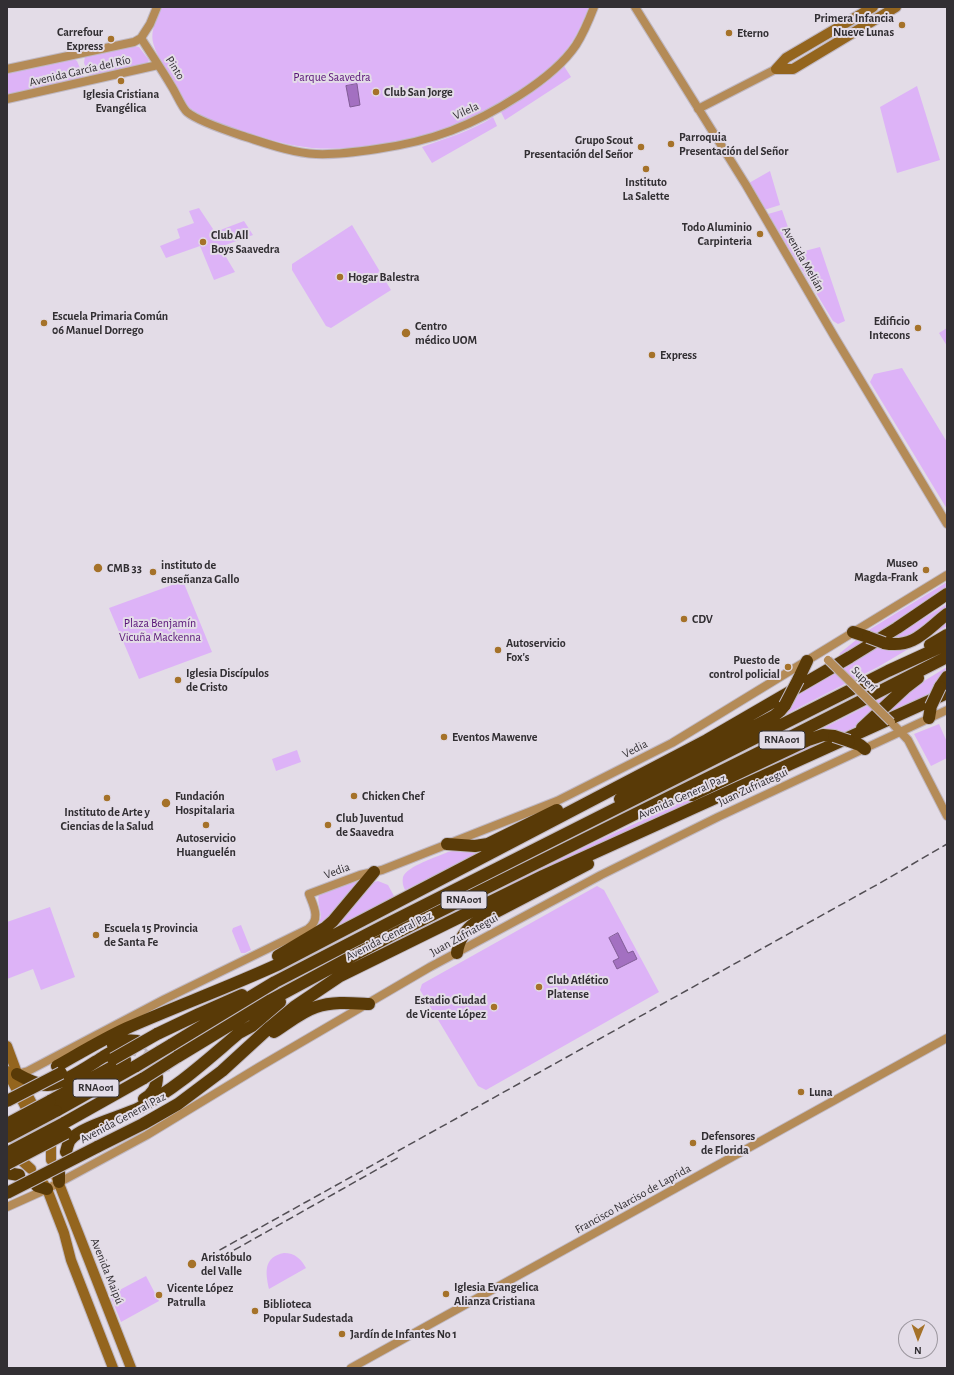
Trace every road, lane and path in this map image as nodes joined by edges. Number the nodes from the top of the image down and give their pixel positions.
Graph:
1 (157, 7) edge
2 (594, 7) edge
3 (635, 7) edge
4 (873, 7) edge
5 (896, 7) edge
6 (141, 38) junction
7 (158, 65) junction
8 (7, 69) edge
9 (776, 69) junction
10 (7, 100) edge
11 (698, 109) junction
12 (187, 112) joint
13 (947, 524) edge
14 (947, 575) edge
15 (947, 594) edge
16 (947, 600) edge
17 (947, 614) edge
18 (897, 628) junction
19 (854, 632) junction
20 (947, 635) edge
21 (947, 644) edge
22 (822, 652) junction
23 (946, 657) edge
24 (807, 661) junction
25 (888, 671) junction
26 (945, 689) edge
27 (947, 710) edge
28 (930, 712) junction
29 (900, 732) junction
30 (848, 739) junction
31 (865, 749) junction
32 (634, 778) junction
33 (947, 816) edge
34 (619, 822) junction
35 (655, 826) junction
36 (573, 830) junction
37 (447, 844) junction
38 (374, 872) junction
39 (457, 952) junction
40 (310, 979) junction
41 (275, 982) junction
42 (215, 992) junction
43 (369, 1004) junction
44 (252, 1026) junction
45 (947, 1038) edge
46 (163, 1039) junction
47 (137, 1041) tunnel mouth
48 (7, 1046) edge
49 (121, 1056) junction
50 (234, 1061) junction
51 (59, 1070) junction
52 (17, 1075) edge
53 (7, 1092) edge
54 (153, 1100) junction
55 (7, 1101) edge
56 (53, 1106) junction
57 (31, 1109) dead end
58 (7, 1124) edge
59 (65, 1128) junction
60 (7, 1137) edge
61 (96, 1144) junction
62 (48, 1147) dead end
63 (66, 1152) dead end
64 (7, 1153) edge
65 (24, 1160) dead end
66 (51, 1160) dead end
67 (7, 1164) edge
68 (31, 1169) dead end
69 (58, 1177) junction
70 (11, 1178) edge
71 (41, 1186) junction
72 (7, 1193) edge
73 (7, 1207) edge
74 (113, 1368) edge
75 (131, 1368) edge
76 (351, 1368) edge

1 - 6 street
2 - 12 street, Vilela
3 - 11 street, Avenida Melián
4 - 9 main road
5 - 9 main road
6 - 7 street, Pinto
6 - 8 street, Avenida García del Río
7 - 10 street, Avenida García del Río
7 - 12 street, Pinto
9 - 11 street
11 - 13 street, Avenida Melián
14 - 19 street, Vedia
15 - 18 highway
16 - 18 highway
17 - 19 highway, bridge
18 - 32 highway
19 - 22 street, Vedia
20 - 25 highway
21 - 25 highway, Avenida General Paz / RNA001
22 - 24 street, Vedia
22 - 29 street, Superí, bridge
23 - 30 highway
23 - 34 highway, Avenida General Paz / RNA001
24 - 36 highway, bridge
24 - 37 street, Vedia
25 - 36 highway, Avenida General Paz / RNA001
26 - 28 highway, bridge
26 - 30 highway, Avenida General Paz
27 - 28 street, Juan Zufriategui
28 - 29 street, Juan Zufriategui
29 - 31 street, Juan Zufriategui
29 - 33 street, Superí
30 - 31 highway
30 - 34 highway, bridge
30 - 35 highway, Avenida General Paz
31 - 39 street, Juan Zufriategui
32 - 37 highway
32 - 42 highway
34 - 40 highway, Avenida General Paz / RNA001
35 - 39 highway
35 - 50 highway, Avenida General Paz
36 - 41 highway, Avenida General Paz / RNA001
37 - 38 street, Vedia
38 - 42 highway
38 - 52 street, Vedia
39 - 43 street, Juan Zufriategui
40 - 44 highway
40 - 59 highway, Avenida General Paz / RNA001, bridge
41 - 46 highway, Avenida General Paz / RNA001
41 - 46 highway
42 - 51 highway
43 - 50 highway
43 - 69 street, Juan Zufriategui
44 - 54 highway
44 - 61 highway
45 - 76 street, Francisco Narciso de Laprida
46 - 49 highway
46 - 56 highway, Avenida General Paz / RNA001, bridge
47 - 51 highway
48 - 52 main road
49 - 52 highway
49 - 56 highway
50 - 61 highway, Avenida General Paz
51 - 53 highway
51 - 55 highway, bridge
52 - 57 main road
54 - 59 highway
54 - 63 highway
56 - 58 highway, bridge
56 - 60 highway, Avenida General Paz / RNA001, bridge
59 - 64 highway, Avenida General Paz / RNA001, bridge
59 - 67 highway, bridge
61 - 70 highway
61 - 72 highway, Avenida General Paz, bridge
62 - 66 main road
65 - 68 main road
69 - 71 street, Juan Zufriategui
69 - 75 main road, Avenida Maipú
71 - 73 street, Juan Zufriategui
71 - 74 main road

